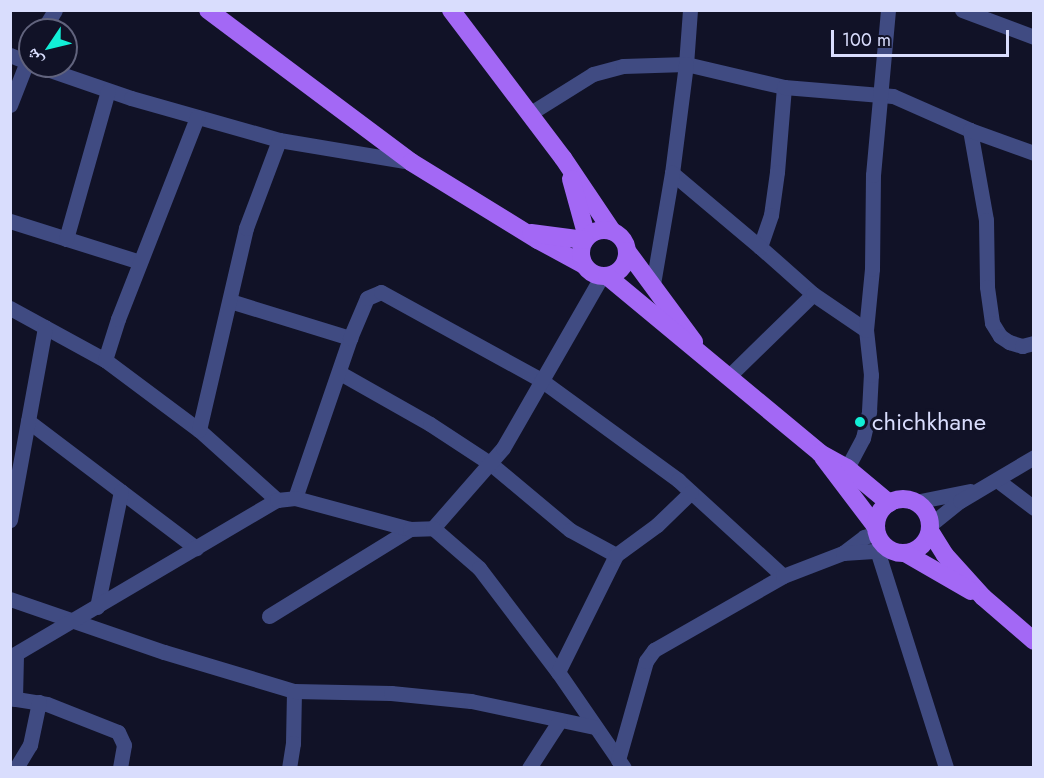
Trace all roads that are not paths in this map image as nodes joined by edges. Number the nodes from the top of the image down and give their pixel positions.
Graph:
1 (208, 10) edge
2 (451, 10) edge
3 (690, 10) edge
4 (888, 10) edge
5 (962, 10) edge
6 (1034, 37) edge
7 (686, 64) junction
8 (22, 78) edge
9 (75, 78) edge
10 (784, 87) junction
11 (108, 91) junction
12 (879, 95) junction
13 (11, 98) edge
14 (529, 114) junction
15 (197, 117) junction
16 (970, 130) junction
17 (279, 140) junction
18 (1034, 153) edge
19 (563, 158) junction
20 (411, 162) junction
21 (672, 173) junction
22 (10, 221) edge
23 (612, 231) junction
24 (524, 232) junction
25 (586, 238) junction
26 (66, 239) junction
27 (760, 246) junction
28 (627, 251) junction
29 (140, 262) junction
30 (584, 265) junction
31 (604, 276) junction
32 (653, 284) junction
33 (813, 294) junction
34 (230, 301) junction
35 (10, 308) edge
36 (45, 327) junction
37 (866, 330) junction
38 (350, 338) junction
39 (1034, 343) edge
40 (105, 360) junction
41 (708, 360) junction
42 (340, 373) junction
43 (729, 376) junction
44 (541, 380) junction
45 (28, 421) junction
46 (199, 430) junction
47 (820, 453) junction
48 (1034, 457) edge
49 (491, 464) junction
50 (848, 468) junction
51 (997, 480) junction
52 (982, 488) junction
53 (121, 491) junction
54 (691, 492) junction
55 (295, 498) junction
56 (277, 500) junction
57 (915, 502) junction
58 (889, 503) junction
59 (1034, 508) edge
60 (10, 520) edge
61 (433, 528) junction
62 (930, 528) junction
63 (410, 529) junction
64 (885, 543) junction
65 (196, 548) junction
66 (616, 555) junction
67 (783, 576) junction
68 (983, 597) junction
69 (10, 599) edge
70 (97, 607) junction
71 (269, 616) dead end
72 (74, 622) junction
73 (1034, 641) edge
74 (13, 656) edge
75 (558, 672) junction
76 (294, 691) junction
77 (13, 699) edge
78 (39, 702) junction
79 (560, 720) junction
80 (594, 726) junction
81 (621, 764) edge
82 (16, 768) edge
83 (120, 768) edge
84 (289, 768) edge
85 (529, 768) edge
86 (946, 768) edge

1 - 20 main road
2 - 14 main road
3 - 7 street
4 - 12 street
5 - 6 street
7 - 10 street
7 - 14 street
7 - 21 street
8 - 13 street
9 - 11 street
10 - 12 street
10 - 27 street
11 - 15 street
11 - 26 street
12 - 16 street
12 - 37 street
14 - 19 main road
15 - 17 street
15 - 29 street
16 - 18 street
16 - 39 street
17 - 20 street
17 - 34 street
19 - 23 main road
19 - 25 main road
20 - 24 main road
21 - 27 street
21 - 32 street
22 - 26 street
23 - 25 main road
23 - 28 main road
24 - 25 main road
24 - 30 main road
25 - 30 main road
26 - 29 street
27 - 33 street
28 - 31 main road
28 - 32 main road
29 - 40 street
30 - 31 main road
31 - 41 main road
31 - 44 street
32 - 41 main road
33 - 37 street
33 - 43 street
34 - 38 street
34 - 46 street
35 - 36 street
36 - 40 street
36 - 45 street
37 - 50 street
38 - 42 street
38 - 44 street
40 - 46 street
41 - 43 main road
42 - 49 street
42 - 55 street
43 - 47 main road
44 - 49 street
44 - 54 street
45 - 53 street
45 - 60 street
46 - 56 street
47 - 50 main road
47 - 64 main road
48 - 51 street
49 - 61 street
49 - 66 street
50 - 58 main road
51 - 52 street
51 - 59 street
52 - 57 street
52 - 62 street
53 - 65 street
53 - 70 street
54 - 66 street
54 - 67 street
55 - 56 street
55 - 63 street
56 - 65 street
57 - 58 main road
57 - 62 main road
58 - 64 main road
61 - 63 street
61 - 75 street
62 - 64 main road
62 - 68 main road
63 - 71 street
64 - 67 street
64 - 68 main road
64 - 86 street
65 - 70 street
66 - 75 street
67 - 81 street
68 - 73 main road
69 - 72 street
70 - 72 street
72 - 74 street
72 - 76 street
74 - 77 street
75 - 80 street
76 - 79 street
76 - 84 street
77 - 78 street
78 - 82 street
78 - 83 street
79 - 80 street
79 - 85 street
80 - 81 street

